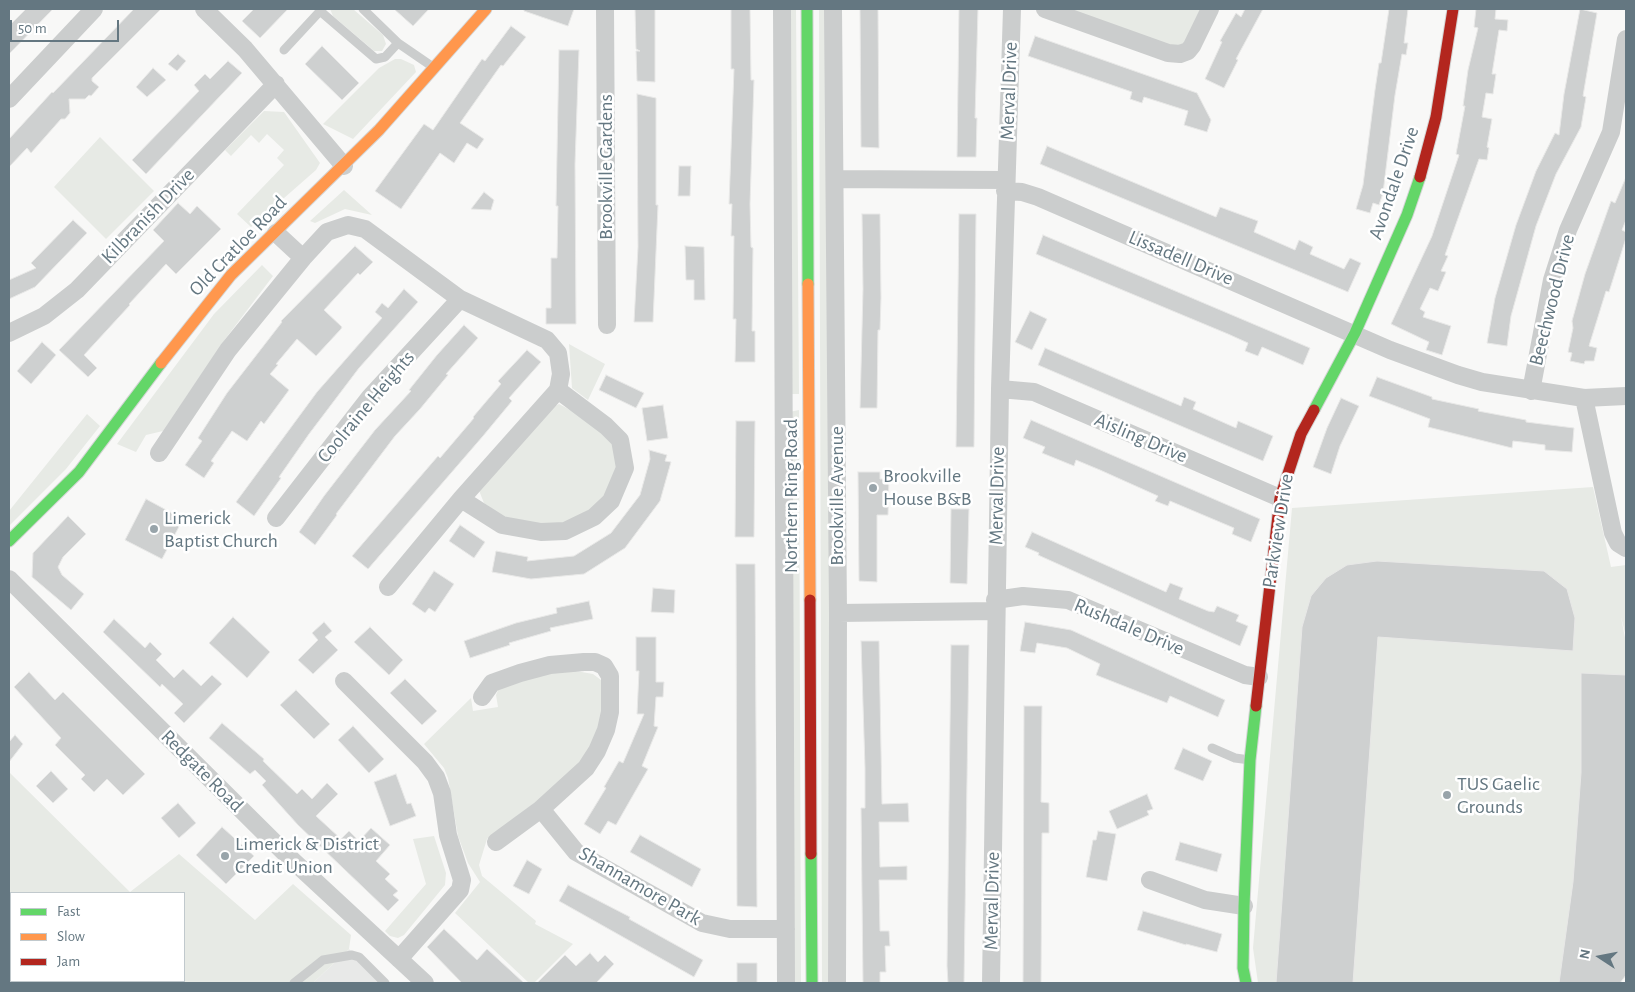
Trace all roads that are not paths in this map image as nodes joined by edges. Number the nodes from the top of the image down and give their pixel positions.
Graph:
1 (94, 9) edge
2 (204, 9) edge
3 (362, 9) edge
4 (486, 9) edge
5 (605, 9) edge
6 (782, 9) edge
7 (807, 9) edge
8 (833, 9) edge
9 (1012, 9) edge
10 (1046, 9) edge
11 (1210, 9) edge
12 (1453, 9) edge
13 (321, 10) edge
14 (1626, 39) edge
15 (398, 43) junction
16 (284, 50) dead end
17 (433, 67) junction
18 (276, 84) junction
19 (9, 99) edge
20 (344, 166) junction
21 (835, 178) junction
22 (1005, 186) junction
23 (276, 233) junction
24 (303, 258) junction
25 (460, 299) junction
26 (608, 325) dead end
27 (9, 333) edge
28 (1354, 333) junction
29 (1000, 388) junction
30 (558, 390) junction
31 (1531, 391) junction
32 (1626, 396) edge
33 (1584, 398) junction
34 (797, 403) junction
35 (159, 452) dead end
36 (1280, 498) junction
37 (461, 499) junction
38 (276, 518) dead end
39 (9, 541) edge
40 (1626, 548) edge
41 (9, 578) edge
42 (388, 587) dead end
43 (996, 605) junction
44 (838, 613) junction
45 (1259, 677) junction
46 (344, 681) dead end
47 (482, 697) dead end
48 (1212, 748) dead end
49 (1250, 760) junction
50 (541, 809) junction
51 (496, 842) dead end
52 (1150, 880) dead end
53 (1244, 906) junction
54 (786, 929) junction
55 (399, 959) junction
56 (294, 983) edge
57 (385, 983) edge
58 (425, 983) edge
59 (786, 983) edge
60 (812, 983) edge
61 (837, 983) edge
62 (991, 983) edge
63 (1246, 983) edge

1 - 19 street
2 - 18 street
3 - 15 lane
4 - 17 street, Old Cratloe Road
5 - 26 street, Brookville Gardens
6 - 34 street
7 - 34 street, Northern Ring Road
8 - 21 street, Brookville Avenue
9 - 22 street, Merval Drive
10 - 11 street
12 - 28 street, Avondale Drive
13 - 15 lane
13 - 16 lane
14 - 31 street, Beechwood Drive
15 - 17 lane
17 - 20 street, Old Cratloe Road
18 - 20 street
18 - 27 street, Kilbranish Drive
20 - 23 street, Old Cratloe Road
21 - 22 street, Lissadell Drive
21 - 44 street, Brookville Avenue
22 - 28 street, Lissadell Drive
22 - 29 street, Merval Drive
23 - 24 street
23 - 39 street, Old Cratloe Road
24 - 25 street
24 - 35 street
25 - 30 street
25 - 38 street, Coolraine Heights
28 - 31 street
28 - 36 street, Parkview Drive
29 - 36 street, Aisling Drive
29 - 43 street, Merval Drive
30 - 37 street
30 - 37 street
31 - 33 street
32 - 33 street
33 - 40 street
34 - 54 street
34 - 60 street, Northern Ring Road
36 - 45 street, Parkview Drive
37 - 42 street
41 - 55 street, Redgate Road
43 - 44 street, Rushdale Drive
43 - 45 street, Rushdale Drive
43 - 62 street, Merval Drive
44 - 61 street, Brookville Avenue
45 - 49 street, Parkview Drive
46 - 55 street
47 - 50 street
48 - 49 lane
49 - 53 street, Parkview Drive
50 - 51 street
50 - 54 street, Shannamore Park
52 - 53 street
53 - 63 street, Parkview Drive
54 - 59 street
55 - 58 street, Redgate Road
56 - 57 lane

